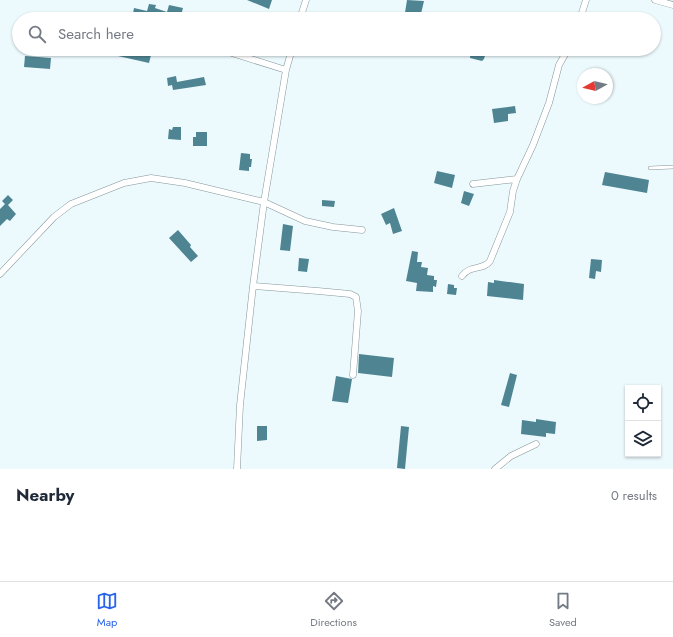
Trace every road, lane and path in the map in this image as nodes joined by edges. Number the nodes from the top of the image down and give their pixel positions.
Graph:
1 (306, 0) edge
2 (586, 0) edge
3 (655, 0) edge
4 (673, 5) edge
5 (302, 12) edge
6 (582, 12) edge
7 (241, 56) edge
8 (290, 56) edge
9 (564, 56) edge
10 (286, 70) junction
11 (673, 166) edge
12 (650, 168) dead end
13 (517, 179) junction
14 (473, 184) dead end
15 (264, 202) junction
16 (362, 230) dead end
17 (0, 274) edge
18 (462, 276) dead end
19 (253, 286) junction
20 (353, 375) dead end
21 (536, 444) dead end
22 (237, 469) edge
23 (495, 469) edge

1 - 5 street
2 - 6 street
3 - 4 street
7 - 10 street
8 - 10 street
9 - 13 street
10 - 15 street
11 - 12 lane
13 - 14 street
13 - 18 street
15 - 16 street
15 - 17 street
15 - 19 street
19 - 20 street
19 - 22 street
21 - 23 street

